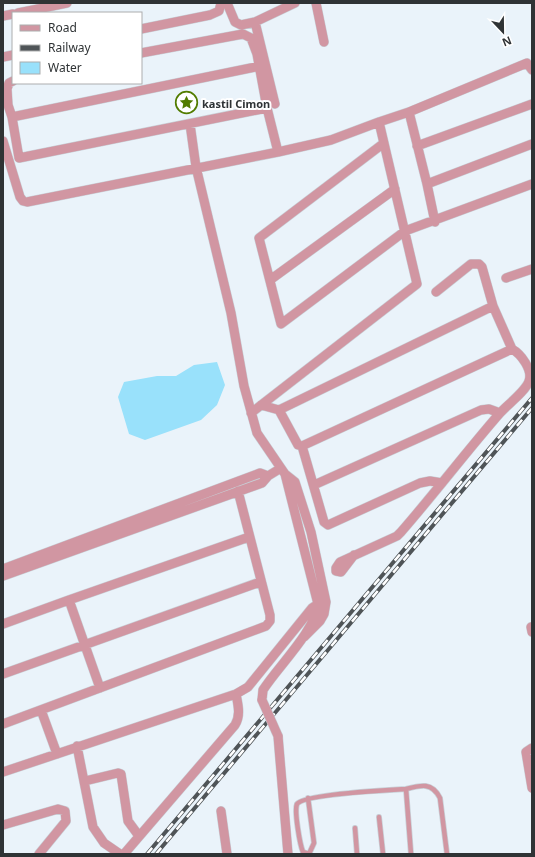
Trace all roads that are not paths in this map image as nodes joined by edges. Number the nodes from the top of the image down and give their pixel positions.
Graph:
1 (67, 3) edge
2 (221, 3) edge
3 (227, 3) edge
4 (272, 3) edge
5 (295, 3) edge
6 (316, 3) edge
7 (23, 12) edge
8 (275, 12) junction
9 (255, 22) junction
10 (142, 29) edge
11 (324, 42) dead end
12 (142, 53) edge
13 (260, 66) junction
14 (532, 70) edge
15 (12, 82) edge
16 (532, 104) edge
17 (6, 105) edge
18 (271, 106) junction
19 (409, 112) junction
20 (12, 117) junction
21 (379, 122) junction
22 (190, 124) junction
23 (3, 142) edge
24 (384, 143) junction
25 (532, 144) edge
26 (417, 146) junction
27 (278, 152) junction
28 (196, 167) junction
29 (427, 184) junction
30 (532, 184) edge
31 (395, 189) junction
32 (434, 222) junction
33 (405, 231) junction
34 (532, 269) edge
35 (506, 278) dead end
36 (270, 280) junction
37 (436, 292) dead end
38 (492, 306) junction
39 (512, 349) junction
40 (261, 405) junction
41 (279, 410) junction
42 (500, 413) junction
43 (251, 414) junction
44 (302, 446) junction
45 (283, 471) junction
46 (268, 476) junction
47 (442, 483) junction
48 (314, 486) junction
49 (238, 491) junction
50 (195, 502) junction
51 (311, 532) junction
52 (300, 536) junction
53 (248, 537) junction
54 (354, 555) dead end
55 (3, 569) edge
56 (3, 576) edge
57 (260, 582) junction
58 (69, 600) junction
59 (322, 603) junction
60 (3, 624) edge
61 (84, 645) junction
62 (3, 674) edge
63 (100, 688) junction
64 (236, 694) junction
65 (41, 710) junction
66 (3, 724) edge
67 (77, 746) junction
68 (532, 748) edge
69 (57, 754) junction
70 (3, 772) edge
71 (85, 781) junction
72 (532, 788) edge
73 (406, 789) junction
74 (308, 798) junction
75 (221, 811) dead end
76 (379, 817) dead end
77 (3, 825) edge
78 (355, 828) dead end
79 (139, 836) junction
80 (118, 853) edge
81 (39, 854) edge
82 (223, 854) edge
83 (227, 854) edge
84 (288, 854) edge
85 (357, 854) edge
86 (383, 854) edge
87 (411, 854) edge
88 (447, 854) edge

1 - 7 street
2 - 10 street
3 - 9 street
4 - 8 street
5 - 8 street
6 - 11 street
8 - 9 street
9 - 18 street
12 - 13 street
13 - 18 street
13 - 20 street
14 - 19 street
15 - 17 street
16 - 26 street
17 - 20 street
18 - 22 street
18 - 27 street
19 - 21 street
19 - 26 street
20 - 22 street
21 - 24 street
21 - 27 street
22 - 28 street
23 - 28 street
24 - 31 street
24 - 36 street
25 - 29 street
26 - 29 street
27 - 28 street
28 - 43 street
29 - 32 street
30 - 32 street
31 - 33 street
31 - 36 street
32 - 33 street
33 - 36 street
33 - 40 street
34 - 35 street
37 - 38 street
38 - 39 street
38 - 41 street
39 - 42 street
39 - 44 street
40 - 41 street
40 - 43 street
41 - 44 street
42 - 47 street
42 - 48 street
43 - 45 street
44 - 48 street
45 - 46 street
45 - 51 street
45 - 52 street
46 - 49 street
46 - 50 street
47 - 48 street
47 - 54 street
49 - 50 street
49 - 53 street
50 - 55 street
50 - 56 street
51 - 52 street
51 - 59 street
52 - 59 street
53 - 57 street
53 - 58 street
57 - 61 street
57 - 63 street
58 - 60 street
58 - 61 street
59 - 64 street
59 - 84 street, bridge
61 - 62 street
61 - 63 street
63 - 65 street
64 - 67 street
64 - 79 street
65 - 66 street
65 - 69 street
67 - 69 street
67 - 71 street
68 - 72 street
69 - 70 street
71 - 79 street
71 - 80 street
73 - 74 lane
73 - 87 lane
73 - 88 lane
74 - 74 lane
75 - 83 street
76 - 86 lane
77 - 81 street
78 - 85 lane
79 - 80 street
82 - 83 street

